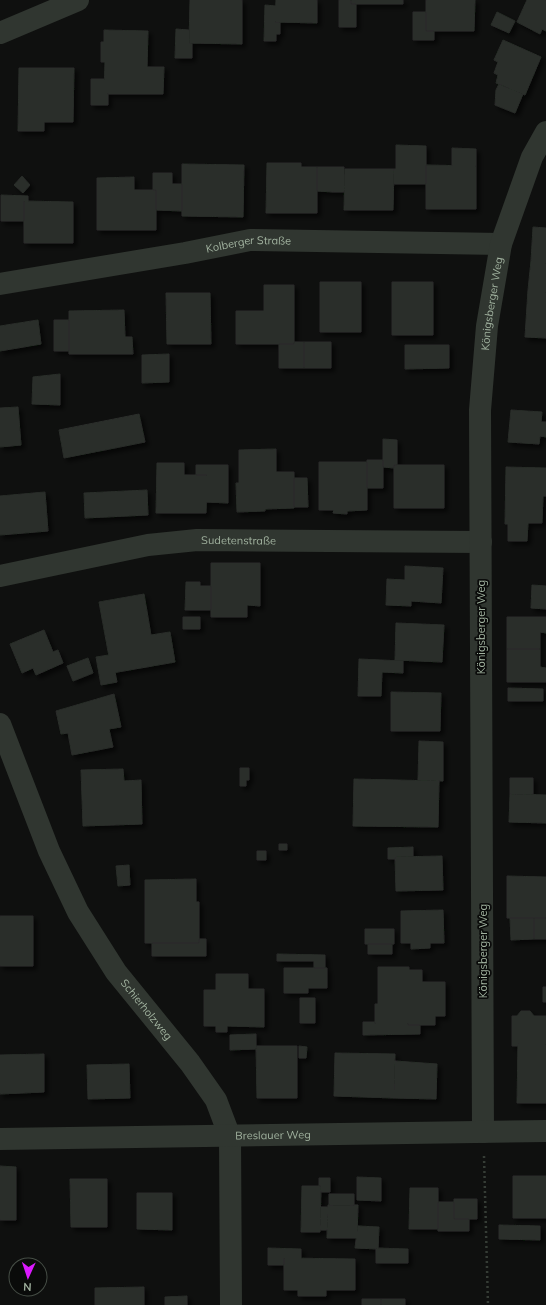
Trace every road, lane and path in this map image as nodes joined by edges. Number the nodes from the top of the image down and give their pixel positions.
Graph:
1 (78, 0) edge
2 (0, 33) edge
3 (546, 132) edge
4 (501, 244) junction
5 (0, 284) edge
6 (481, 542) junction
7 (0, 576) edge
8 (0, 724) edge
9 (484, 1132) junction
10 (546, 1132) edge
11 (230, 1136) junction
12 (0, 1139) edge
13 (231, 1305) edge
14 (488, 1305) edge

1 - 2 street
3 - 4 street, Königsberger Weg
4 - 5 street, Kolberger Straße
4 - 6 street, Königsberger Weg
6 - 7 street, Sudetenstraße
6 - 9 street, Königsberger Weg
8 - 11 street, Schierholzweg
9 - 10 street, Breslauer Weg
9 - 11 street, Breslauer Weg
9 - 14 path
11 - 12 street, Breslauer Weg
11 - 13 street, Schierholzweg

